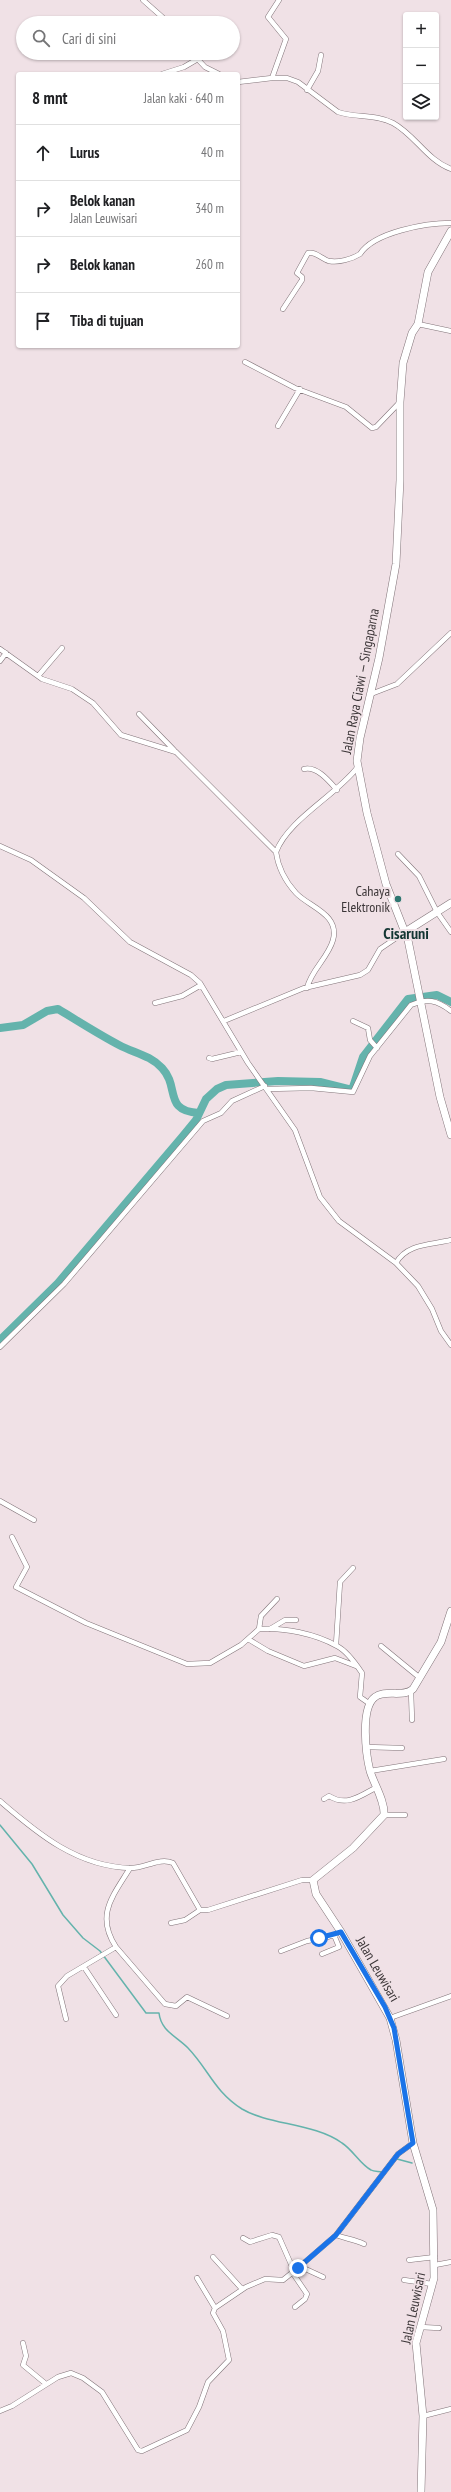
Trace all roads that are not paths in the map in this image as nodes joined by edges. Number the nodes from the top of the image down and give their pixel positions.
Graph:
1 (279, 0) edge
2 (147, 1) edge
3 (162, 16) edge
4 (321, 56) dead end
5 (196, 60) joint
6 (168, 72) edge
7 (216, 72) edge
8 (272, 78) junction
9 (240, 82) edge
10 (307, 90) junction
11 (451, 170) edge
12 (451, 223) edge
13 (451, 231) edge
14 (283, 309) dead end
15 (418, 324) junction
16 (451, 331) edge
17 (245, 362) dead end
18 (300, 389) junction
19 (400, 402) junction
20 (278, 426) dead end
21 (451, 633) edge
22 (62, 648) dead end
23 (0, 649) edge
24 (6, 653) junction
25 (0, 661) edge
26 (38, 676) junction
27 (371, 694) junction
28 (139, 714) dead end
29 (176, 752) junction
30 (357, 768) junction
31 (304, 769) dead end
32 (337, 790) junction
33 (0, 846) edge
34 (276, 852) junction
35 (398, 854) dead end
36 (451, 903) edge
37 (437, 912) junction
38 (405, 932) junction
39 (451, 932) edge
40 (201, 985) junction
41 (306, 988) junction
42 (419, 998) junction
43 (155, 1003) dead end
44 (451, 1011) edge
45 (224, 1021) junction
46 (353, 1021) dead end
47 (374, 1045) junction
48 (241, 1052) junction
49 (208, 1058) dead end
50 (266, 1087) junction
51 (451, 1135) edge
52 (451, 1240) edge
53 (396, 1263) junction
54 (451, 1345) edge
55 (0, 1347) edge
56 (0, 1501) edge
57 (34, 1520) dead end
58 (12, 1537) dead end
59 (353, 1568) dead end
60 (277, 1599) dead end
61 (451, 1611) edge
62 (296, 1620) dead end
63 (259, 1629) junction
64 (270, 1629) junction
65 (248, 1639) junction
66 (336, 1646) junction
67 (381, 1646) dead end
68 (356, 1666) junction
69 (420, 1678) junction
70 (411, 1691) junction
71 (370, 1704) junction
72 (412, 1720) dead end
73 (366, 1747) junction
74 (402, 1748) dead end
75 (444, 1759) dead end
76 (370, 1771) junction
77 (376, 1787) junction
78 (324, 1799) dead end
79 (0, 1801) edge
80 (384, 1815) junction
81 (406, 1815) dead end
82 (130, 1868) junction
83 (312, 1880) junction
84 (200, 1910) junction
85 (171, 1922) dead end
86 (341, 1932) junction
87 (334, 1935) junction
88 (116, 1947) junction
89 (281, 1951) dead end
90 (322, 1954) dead end
91 (84, 1966) junction
92 (451, 1996) edge
93 (116, 2015) dead end
94 (228, 2016) dead end
95 (390, 2018) junction
96 (66, 2019) dead end
97 (413, 2143) junction
98 (336, 2235) junction
99 (243, 2238) dead end
100 (364, 2244) dead end
101 (213, 2257) dead end
102 (435, 2257) junction
103 (409, 2260) dead end
104 (451, 2262) edge
105 (299, 2266) junction
106 (435, 2266) junction
107 (293, 2272) junction
108 (324, 2277) dead end
109 (197, 2278) dead end
110 (404, 2280) dead end
111 (432, 2284) junction
112 (242, 2289) junction
113 (295, 2307) dead end
114 (215, 2308) junction
115 (420, 2326) junction
116 (439, 2328) dead end
117 (23, 2343) dead end
118 (46, 2384) junction
119 (451, 2409) edge
120 (0, 2411) edge
121 (423, 2416) junction
122 (421, 2492) edge

1 - 8 street
2 - 3 street
4 - 10 street
5 - 6 street
5 - 7 street
8 - 9 street
8 - 10 street
10 - 11 street
12 - 14 street
13 - 15 main road, Jalan Raya Ciawi — Singaparna
15 - 16 street
15 - 19 main road, Jalan Raya Ciawi — Singaparna
17 - 18 street
18 - 19 street
18 - 20 street
19 - 27 main road, Jalan Raya Ciawi — Singaparna
21 - 27 street
22 - 26 street
23 - 24 street
24 - 25 street
24 - 26 street
26 - 29 street
27 - 30 main road, Jalan Raya Ciawi — Singaparna
28 - 29 street
29 - 34 street
30 - 32 street
30 - 38 main road, Jalan Raya Ciawi — Singaparna
31 - 32 street
32 - 34 street
33 - 40 street
34 - 41 street
35 - 37 street
36 - 37 main road
37 - 38 main road
37 - 39 street
38 - 41 street
38 - 42 main road, Jalan Raya Ciawi — Singaparna
40 - 43 street
40 - 45 street
41 - 45 street
42 - 44 street
42 - 47 street
42 - 51 main road, Jalan Raya Ciawi — Singaparna
45 - 48 street
46 - 47 street
47 - 50 street
48 - 49 street
48 - 50 street
50 - 53 street
50 - 55 street
52 - 53 street
53 - 54 street
56 - 57 street
58 - 65 street
59 - 66 street
60 - 63 street
61 - 69 main road
62 - 64 street
63 - 64 street
63 - 65 street
64 - 66 street
65 - 68 street
66 - 68 street
67 - 69 street
68 - 71 street
69 - 70 main road
70 - 71 main road
70 - 72 street
71 - 73 main road
73 - 74 street
73 - 76 main road
75 - 76 street
76 - 77 main road
77 - 78 street
77 - 80 main road
79 - 82 street
80 - 81 street
80 - 83 main road
82 - 84 street
82 - 88 street
83 - 84 street
83 - 86 main road, Jalan Leuwisari
84 - 85 street
86 - 87 street
86 - 95 main road, Jalan Leuwisari
87 - 89 street
87 - 90 street
88 - 91 street
88 - 94 street
91 - 93 street
91 - 96 street
92 - 95 street
95 - 97 main road, Jalan Leuwisari
97 - 98 street
97 - 102 main road, Jalan Leuwisari
98 - 100 street
98 - 105 street
99 - 107 street
101 - 112 street
102 - 103 street
102 - 106 main road, Jalan Leuwisari
104 - 106 street
105 - 107 street
105 - 108 street
106 - 111 main road, Jalan Leuwisari
107 - 112 street
107 - 113 street
109 - 114 street
110 - 111 street
111 - 115 main road, Jalan Leuwisari
112 - 114 street
114 - 118 street
115 - 116 street
115 - 121 main road, Jalan Leuwisari
117 - 118 street
118 - 120 street
119 - 121 street
121 - 122 main road, Jalan Leuwisari

